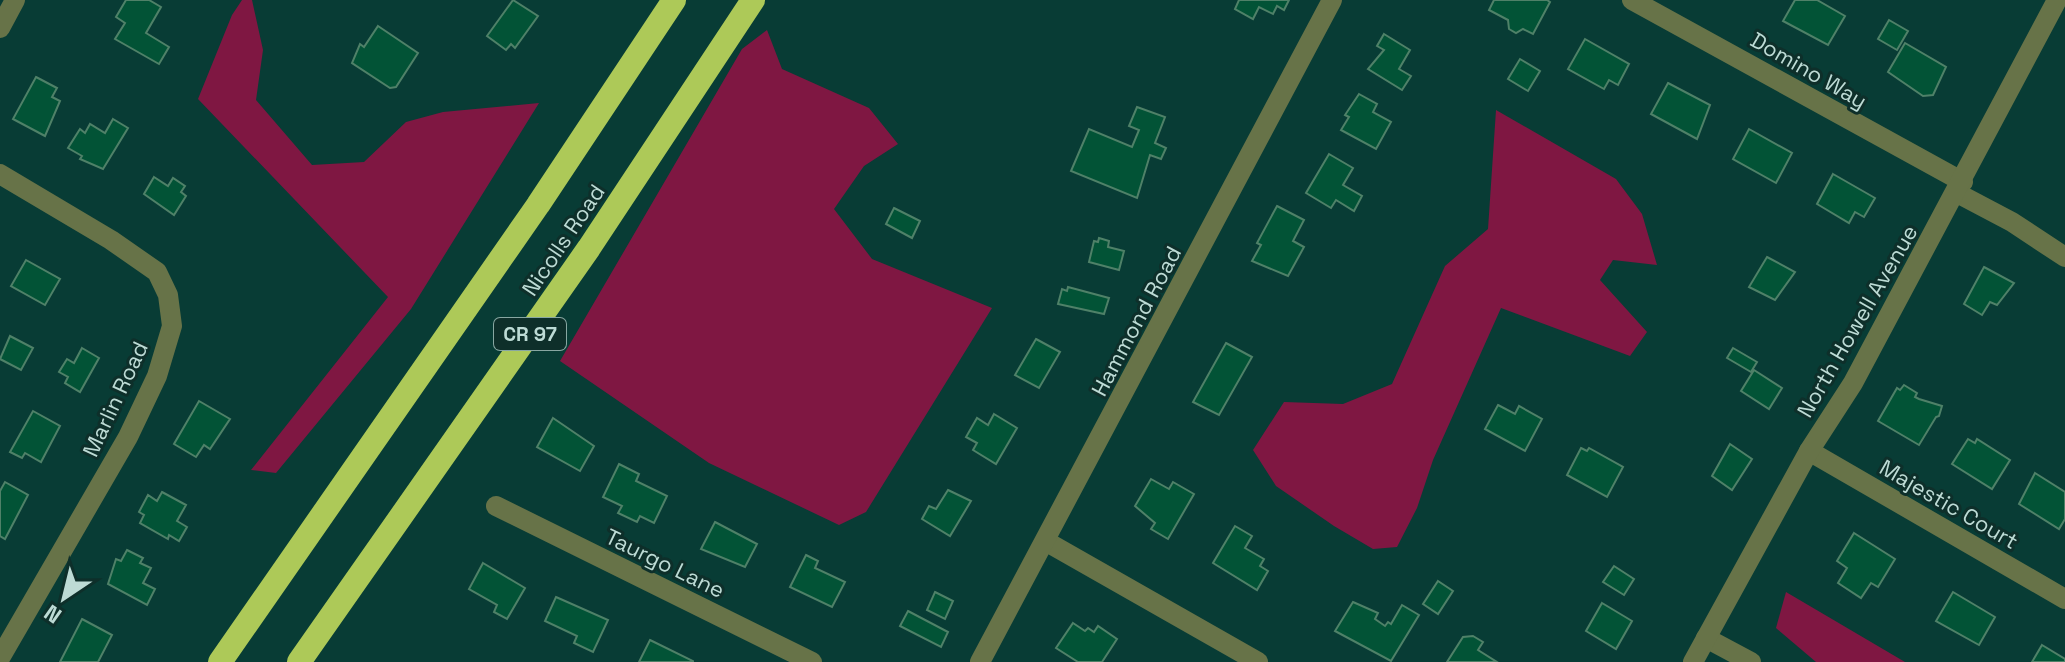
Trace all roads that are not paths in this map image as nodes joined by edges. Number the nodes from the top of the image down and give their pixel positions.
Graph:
1 (15, 0) edge
2 (674, 0) edge
3 (753, 0) edge
4 (1332, 0) edge
5 (1632, 0) edge
6 (2057, 0) edge
7 (0, 28) edge
8 (0, 174) edge
9 (1960, 188) junction
10 (2065, 257) edge
11 (1809, 451) junction
12 (496, 506) dead end
13 (1047, 542) junction
14 (2065, 599) edge
15 (1706, 638) junction
16 (0, 658) edge
17 (1746, 661) edge
18 (220, 662) edge
19 (299, 662) edge
20 (812, 662) edge
21 (980, 662) edge
22 (1258, 662) edge
23 (1693, 662) edge

1 - 7 street
2 - 18 highway, Nicolls Road / CR 97
3 - 19 highway, Nicolls Road / CR 97
4 - 13 street, Hammond Road
5 - 9 street, Domino Way
6 - 9 street, North Howell Avenue
8 - 16 street, Marlin Road
9 - 10 street, Domino Way
9 - 11 street, North Howell Avenue
11 - 14 street, Majestic Court
11 - 15 street, North Howell Avenue
12 - 20 street, Taurgo Lane
13 - 21 street, Hammond Road
13 - 22 street
15 - 17 street
15 - 23 street, North Howell Avenue

